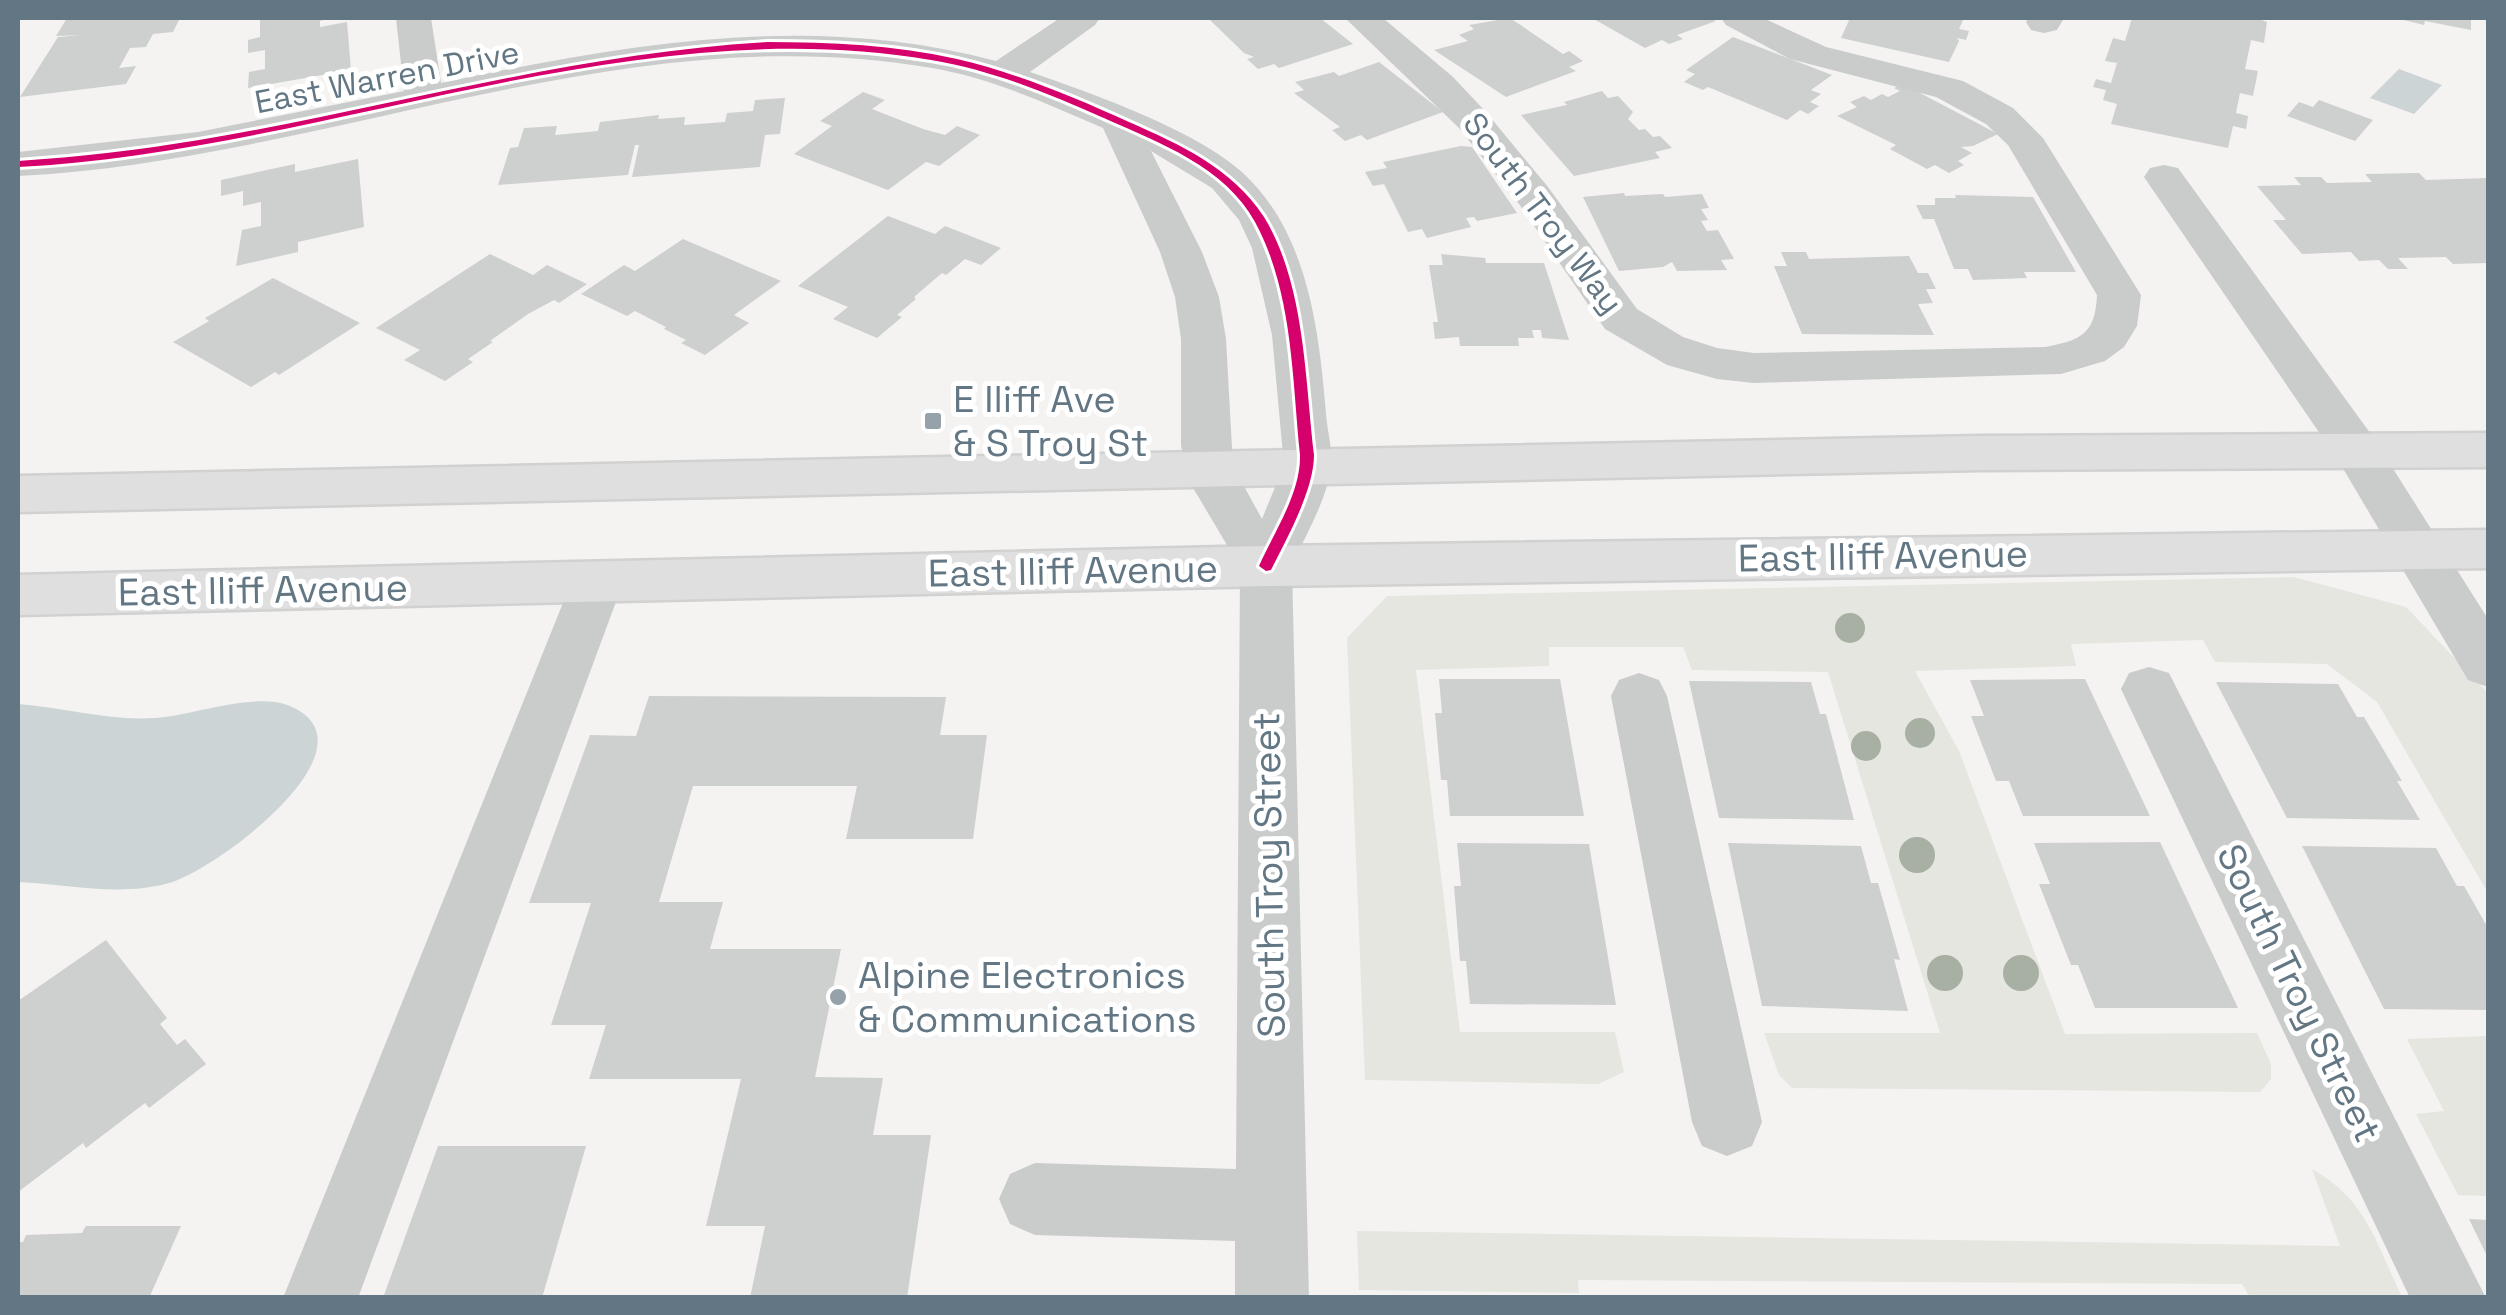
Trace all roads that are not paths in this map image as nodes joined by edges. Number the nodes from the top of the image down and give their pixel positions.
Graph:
1 (413, 18) edge
2 (1083, 18) edge
3 (1738, 18) edge
4 (1387, 25) edge
5 (1002, 74) junction
6 (424, 98) junction
7 (1120, 122) junction
8 (18, 164) edge
9 (2164, 177) dead end
10 (2356, 449) junction
11 (2488, 450) edge
12 (1307, 467) junction
13 (1208, 469) junction
14 (18, 494) edge
15 (2415, 548) junction
16 (2488, 549) edge
17 (1266, 566) junction
18 (597, 582) junction
19 (18, 595) edge
20 (2488, 664) edge
21 (2149, 690) dead end
22 (1639, 696) dead end
23 (1728, 1122) dead end
24 (1034, 1199) dead end
25 (1272, 1206) junction
26 (320, 1298) edge
27 (1272, 1298) edge
28 (2449, 1298) edge

1 - 6 street
2 - 5 street
3 - 4 street, South Troy Way
5 - 6 street, East Warren Drive
5 - 7 street, East Warren Drive
6 - 8 street, East Warren Drive
7 - 12 street, East Warren Drive
7 - 13 street
9 - 10 street
10 - 11 main road
10 - 12 main road
10 - 15 street
12 - 13 main road
12 - 17 street, East Warren Drive
13 - 14 main road
13 - 17 street
15 - 16 main road, East Iliff Avenue
15 - 17 main road, East Iliff Avenue
15 - 20 street
17 - 18 main road, East Iliff Avenue
17 - 25 street, South Troy Street
18 - 19 main road, East Iliff Avenue
18 - 26 street
21 - 28 street, South Troy Street
22 - 23 street
24 - 25 street
25 - 27 street, South Troy Street

